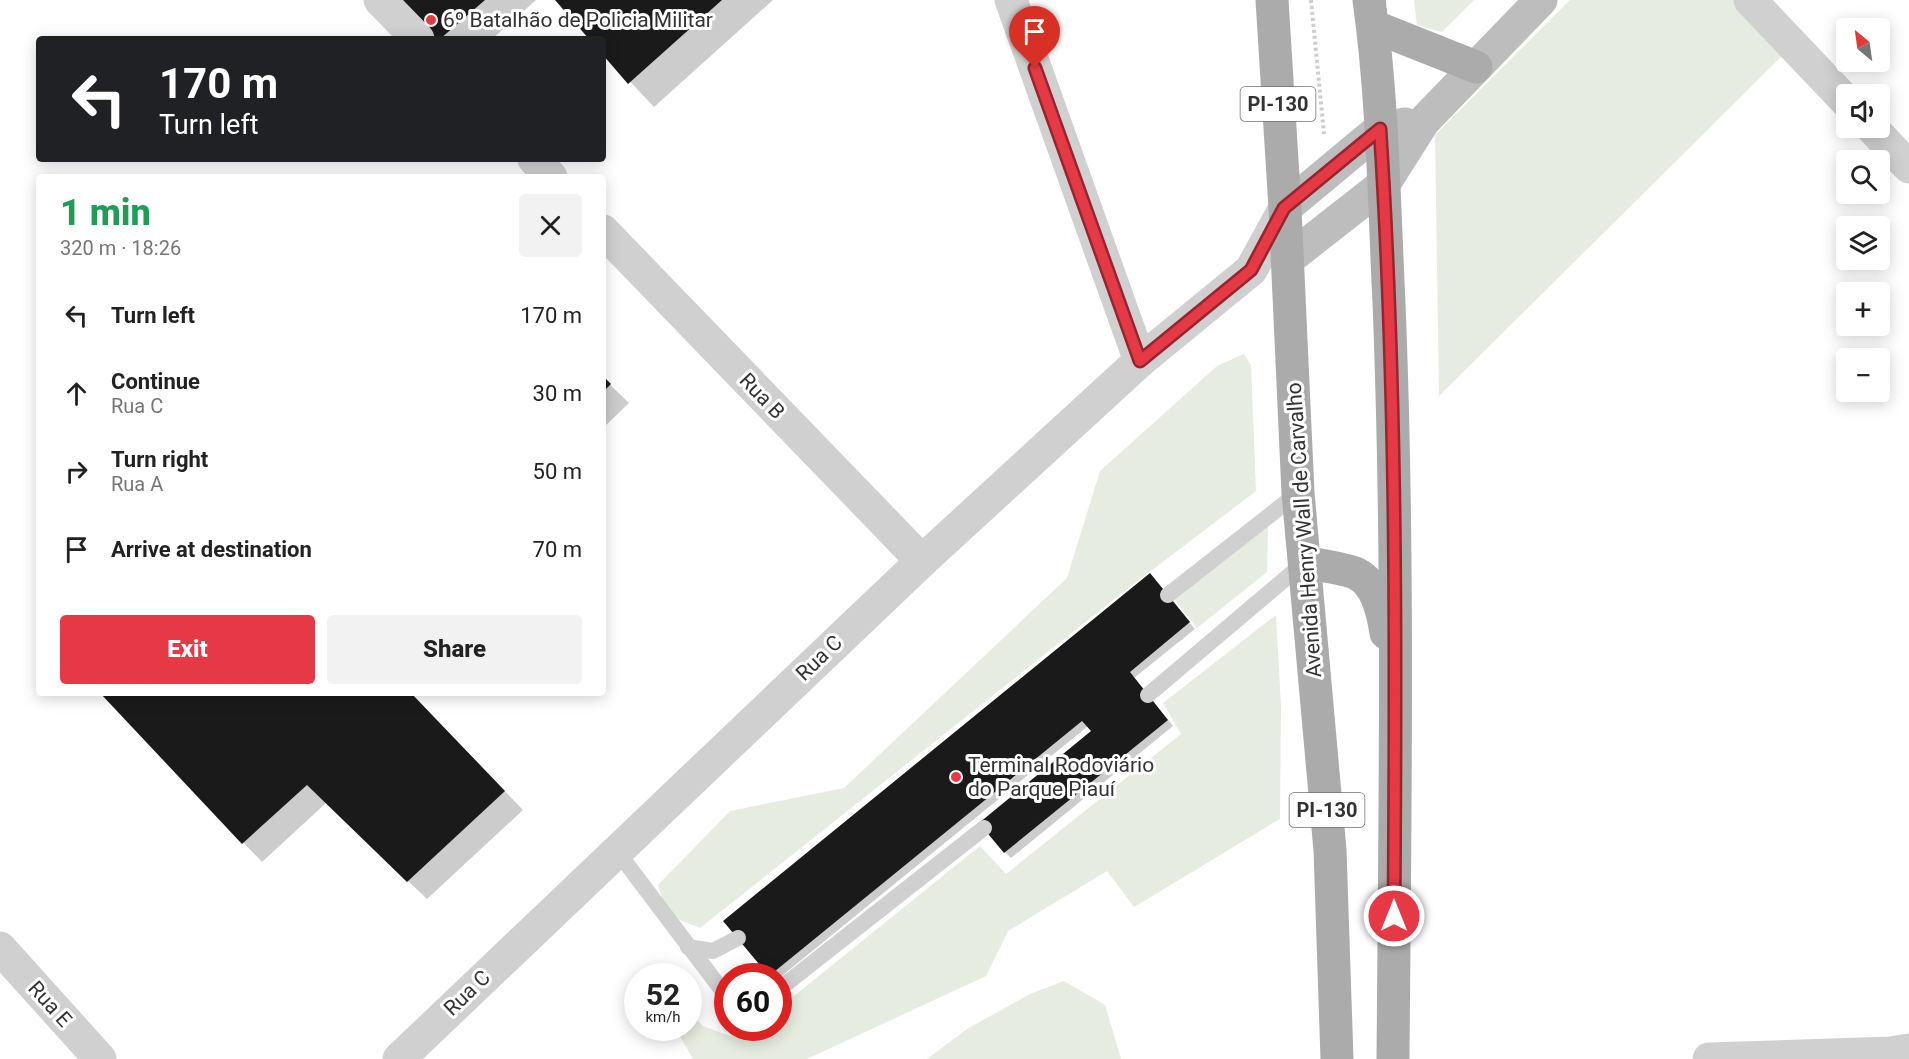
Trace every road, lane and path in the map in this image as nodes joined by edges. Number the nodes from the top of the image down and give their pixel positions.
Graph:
1 (381, 0) edge
2 (1011, 0) edge
3 (1272, 0) edge
4 (1311, 0) edge
5 (1541, 0) edge
6 (1750, 0) edge
7 (1371, 13) edge
8 (415, 36) edge
9 (1476, 67) junction
10 (1836, 90) edge
11 (1424, 121) junction
12 (1380, 129) junction
13 (1882, 138) edge
14 (537, 162) edge
15 (1909, 166) edge
16 (1328, 171) junction
17 (548, 174) edge
18 (1384, 184) junction
19 (1284, 208) junction
20 (606, 234) edge
21 (1287, 260) junction
22 (1251, 270) junction
23 (1140, 361) junction
24 (1298, 493) junction
25 (922, 561) junction
26 (1305, 562) junction
27 (1168, 595) dead end
28 (1148, 695) dead end
29 (1396, 703) junction
30 (984, 828) dead end
31 (617, 851) junction
32 (738, 938) dead end
33 (688, 947) junction
34 (0, 948) edge
35 (792, 979) edge
36 (714, 980) edge
37 (1909, 1050) edge
38 (100, 1059) edge
39 (399, 1059) edge
40 (1337, 1059) edge
41 (1393, 1059) edge
42 (1709, 1059) edge

1 - 8 street
2 - 23 street
3 - 19 main road, Avenida Henry Wall de Carvalho / PI-130
4 - 16 path
5 - 9 street
6 - 10 street
7 - 9 main road
7 - 12 main road, PI-130
9 - 11 street
11 - 12 street
11 - 18 street
12 - 16 street
12 - 18 main road, PI-130
13 - 15 street
14 - 17 street
16 - 19 street
18 - 21 street
18 - 29 main road, PI-130
19 - 21 main road, Avenida Henry Wall de Carvalho / PI-130
19 - 22 street, Rua C
20 - 25 street, Rua B
21 - 22 street, Rua C
21 - 24 main road, Avenida Henry Wall de Carvalho / PI-130
22 - 23 street, Rua C
23 - 25 street, Rua C
24 - 26 main road, Avenida Henry Wall de Carvalho / PI-130
24 - 27 lane
25 - 31 street, Rua C
26 - 28 lane
26 - 29 main road
26 - 40 main road, Avenida Henry Wall de Carvalho / PI-130
29 - 41 main road, PI-130
30 - 35 lane
31 - 33 lane
31 - 39 street, Rua C
32 - 33 lane
33 - 36 lane
34 - 38 street, Rua E
37 - 42 street

